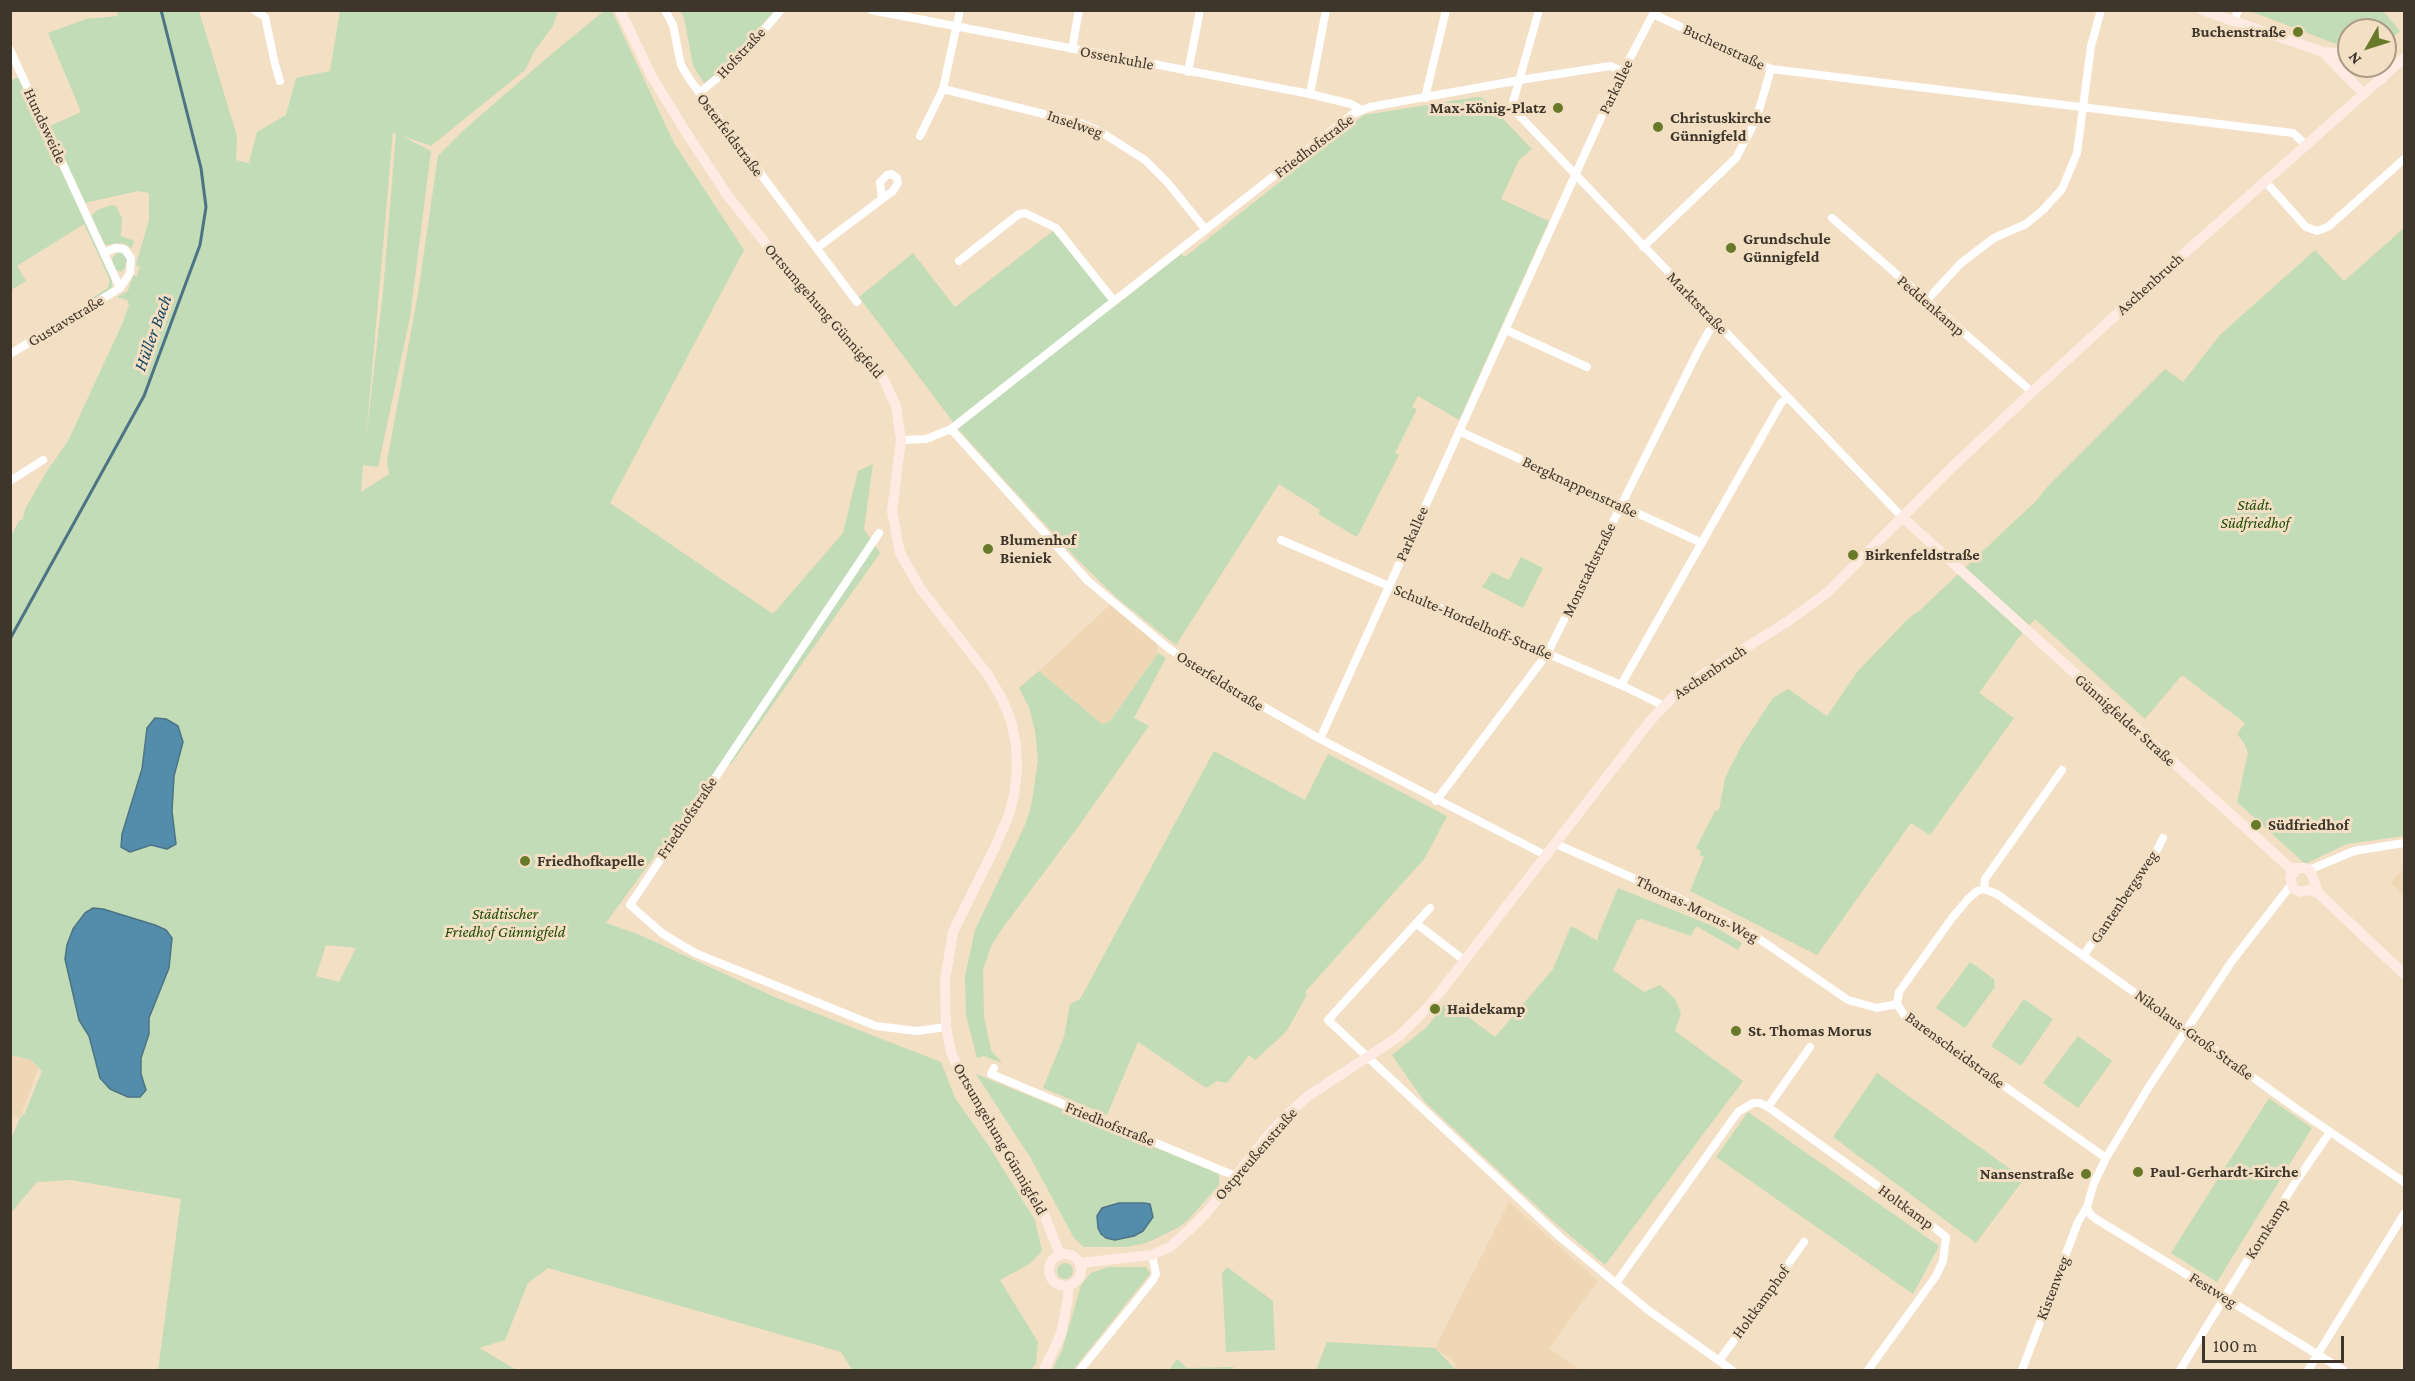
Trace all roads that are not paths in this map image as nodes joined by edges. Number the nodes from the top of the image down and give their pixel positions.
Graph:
1 (254, 10) edge
2 (620, 10) edge
3 (665, 10) edge
4 (781, 10) edge
5 (871, 10) edge
6 (960, 10) edge
7 (1079, 10) edge
8 (1200, 10) edge
9 (1326, 10) edge
10 (1446, 10) edge
11 (1539, 10) edge
12 (2101, 10) edge
13 (2202, 10) edge
14 (1654, 12) edge
15 (2236, 16) edge
16 (957, 28) junction
17 (1072, 49) junction
18 (10, 50) edge
19 (2323, 52) junction
20 (2337, 53) edge
21 (2404, 58) edge
22 (1771, 69) junction
23 (1623, 71) junction
24 (1188, 72) junction
25 (2382, 79) joint
26 (1520, 80) junction
27 (280, 81) dead end
28 (944, 89) junction
29 (699, 93) junction
30 (1310, 94) junction
31 (2364, 94) junction
32 (1425, 98) junction
33 (2082, 107) junction
34 (1362, 110) junction
35 (920, 136) dead end
36 (2306, 145) junction
37 (2404, 159) edge
38 (1575, 176) junction
39 (2265, 181) junction
40 (882, 199) dead end
41 (80, 202) joint
42 (1832, 218) dead end
43 (1206, 230) junction
44 (1643, 247) junction
45 (817, 248) junction
46 (104, 253) junction
47 (959, 261) dead end
48 (120, 288) junction
49 (1114, 301) junction
50 (1926, 301) junction
51 (857, 302) dead end
52 (1717, 323) junction
53 (1506, 330) junction
54 (10, 354) edge
55 (1587, 367) dead end
56 (2032, 392) junction
57 (1788, 397) junction
58 (951, 429) junction
59 (1459, 431) junction
60 (902, 440) junction
61 (43, 460) dead end
62 (10, 481) edge
63 (1621, 506) junction
64 (1902, 517) junction
65 (879, 533) dead end
66 (1281, 540) dead end
67 (1702, 543) junction
68 (1389, 586) junction
69 (1547, 654) junction
70 (1621, 685) junction
71 (1664, 706) junction
72 (1320, 739) junction
73 (2062, 770) dead end
74 (1436, 801) junction
75 (2163, 838) dead end
76 (2404, 843) edge
77 (1556, 844) junction
78 (1547, 856) junction
79 (2293, 870) junction
80 (2313, 880) junction
81 (1984, 888) junction
82 (2291, 890) junction
83 (1430, 908) dead end
84 (1417, 924) junction
85 (2084, 956) junction
86 (1465, 961) junction
87 (2404, 974) edge
88 (1897, 1004) junction
89 (946, 1027) junction
90 (2187, 1030) junction
91 (1810, 1047) dead end
92 (1367, 1058) junction
93 (994, 1068) dead end
94 (1767, 1107) junction
95 (2330, 1132) junction
96 (2106, 1158) junction
97 (1235, 1176) junction
98 (2404, 1182) edge
99 (2087, 1207) junction
100 (2404, 1214) edge
101 (1803, 1242) dead end
102 (1060, 1255) junction
103 (1152, 1255) junction
104 (1080, 1263) junction
105 (1616, 1283) junction
106 (1068, 1286) junction
107 (2225, 1297) junction
108 (2318, 1355) junction
109 (1719, 1361) junction
110 (1044, 1371) edge
111 (1080, 1371) edge
112 (1732, 1371) edge
113 (1868, 1371) edge
114 (2022, 1371) edge
115 (2180, 1371) edge
116 (2308, 1371) edge
117 (2343, 1371) edge

1 - 27 street
2 - 60 street, Ortsumgehung Günnigfeld
3 - 29 street, Osterfeldstraße
4 - 29 street, Hofstraße
5 - 16 street, Ossenkuhle
6 - 16 street
7 - 17 street
8 - 24 street
9 - 30 street
10 - 32 street
11 - 26 street
12 - 33 street
13 - 15 street
14 - 22 street, Buchenstraße
14 - 23 street, Parkallee
15 - 19 street
16 - 17 street, Ossenkuhle
16 - 28 street
17 - 24 street, Ossenkuhle
18 - 41 street, Hundsweide
19 - 20 street
19 - 31 street
21 - 25 street, Aschenbruch
22 - 33 street, Buchenstraße
22 - 44 street
23 - 26 street, Friedhofstraße
23 - 38 street, Parkallee
24 - 30 street, Ossenkuhle
25 - 31 street, Aschenbruch
26 - 32 street, Friedhofstraße
26 - 38 street, Marktstraße
28 - 35 street
28 - 43 street, Inselweg
29 - 45 street, Osterfeldstraße
30 - 34 street, Ossenkuhle
31 - 36 street, Aschenbruch
32 - 34 street, Friedhofstraße
33 - 36 street, Buchenstraße
33 - 50 street
34 - 43 street, Friedhofstraße
36 - 39 street, Aschenbruch
37 - 39 street
38 - 44 street, Marktstraße
38 - 53 street, Parkallee
39 - 56 street, Aschenbruch
40 - 45 street
41 - 46 street, Gustavstraße
42 - 50 street, Peddenkamp
43 - 49 street, Friedhofstraße
44 - 52 street, Marktstraße
45 - 51 street, Osterfeldstraße
46 - 48 street, Gustavstraße
46 - 48 street, Gustavstraße
47 - 49 street
48 - 54 street, Gustavstraße
49 - 58 street, Friedhofstraße
50 - 56 street, Peddenkamp
52 - 57 street, Marktstraße
52 - 63 street, Monstadtstraße
53 - 55 street
53 - 59 street, Parkallee
56 - 64 street, Aschenbruch
57 - 64 street, Marktstraße
57 - 67 street
58 - 60 street, Friedhofstraße
58 - 72 street, Osterfeldstraße
59 - 63 street, Bergknappenstraße
59 - 68 street, Parkallee
60 - 89 street, Ortsumgehung Günnigfeld
61 - 62 street
63 - 67 street, Bergknappenstraße
63 - 69 street, Monstadtstraße
64 - 71 street, Aschenbruch
64 - 79 street, Günnigfelder Straße
65 - 89 street, Friedhofstraße
66 - 68 street, Schulte-Hordelhoff-Straße
67 - 70 street
68 - 69 street, Schulte-Hordelhoff-Straße
68 - 72 street, Parkallee
69 - 70 street, Schulte-Hordelhoff-Straße
69 - 74 street, Monstadtstraße
70 - 71 street, Schulte-Hordelhoff-Straße
71 - 77 street, Aschenbruch
72 - 74 street, Osterfeldstraße
73 - 81 street, Barenscheidstraße
74 - 78 street, Osterfeldstraße
75 - 85 street, Gantenbergsweg
76 - 80 street
77 - 78 street, Aschenbruch
77 - 88 street, Thomas-Morus-Weg
78 - 86 street, Ostpreußenstraße
79 - 80 street
79 - 82 street
80 - 82 street
80 - 87 street
81 - 85 street, Nikolaus-Groß-Straße
81 - 88 street, Barenscheidstraße
82 - 90 street
83 - 84 street
84 - 86 street
84 - 92 street
85 - 90 street, Nikolaus-Groß-Straße
86 - 92 street, Ostpreußenstraße
88 - 96 street, Barenscheidstraße
89 - 102 street, Ortsumgehung Günnigfeld
90 - 95 street, Nikolaus-Groß-Straße
90 - 96 street
91 - 94 street
92 - 97 street, Ostpreußenstraße
92 - 105 street
93 - 97 street, Friedhofstraße
94 - 105 street
94 - 113 street, Holtkamp
95 - 98 street, Nikolaus-Groß-Straße
95 - 107 street, Kornkamp
96 - 99 street
97 - 103 street, Ostpreußenstraße
99 - 107 street, Festweg
99 - 114 street, Kistenweg
100 - 108 street
101 - 109 street, Holtkamphof
102 - 104 street
102 - 106 street
103 - 104 street, Ostpreußenstraße
103 - 111 street
104 - 106 street
105 - 109 street
106 - 110 street
107 - 108 street, Festweg
107 - 115 street, Kornkamp
108 - 116 street
108 - 117 street, Festweg
109 - 112 street

